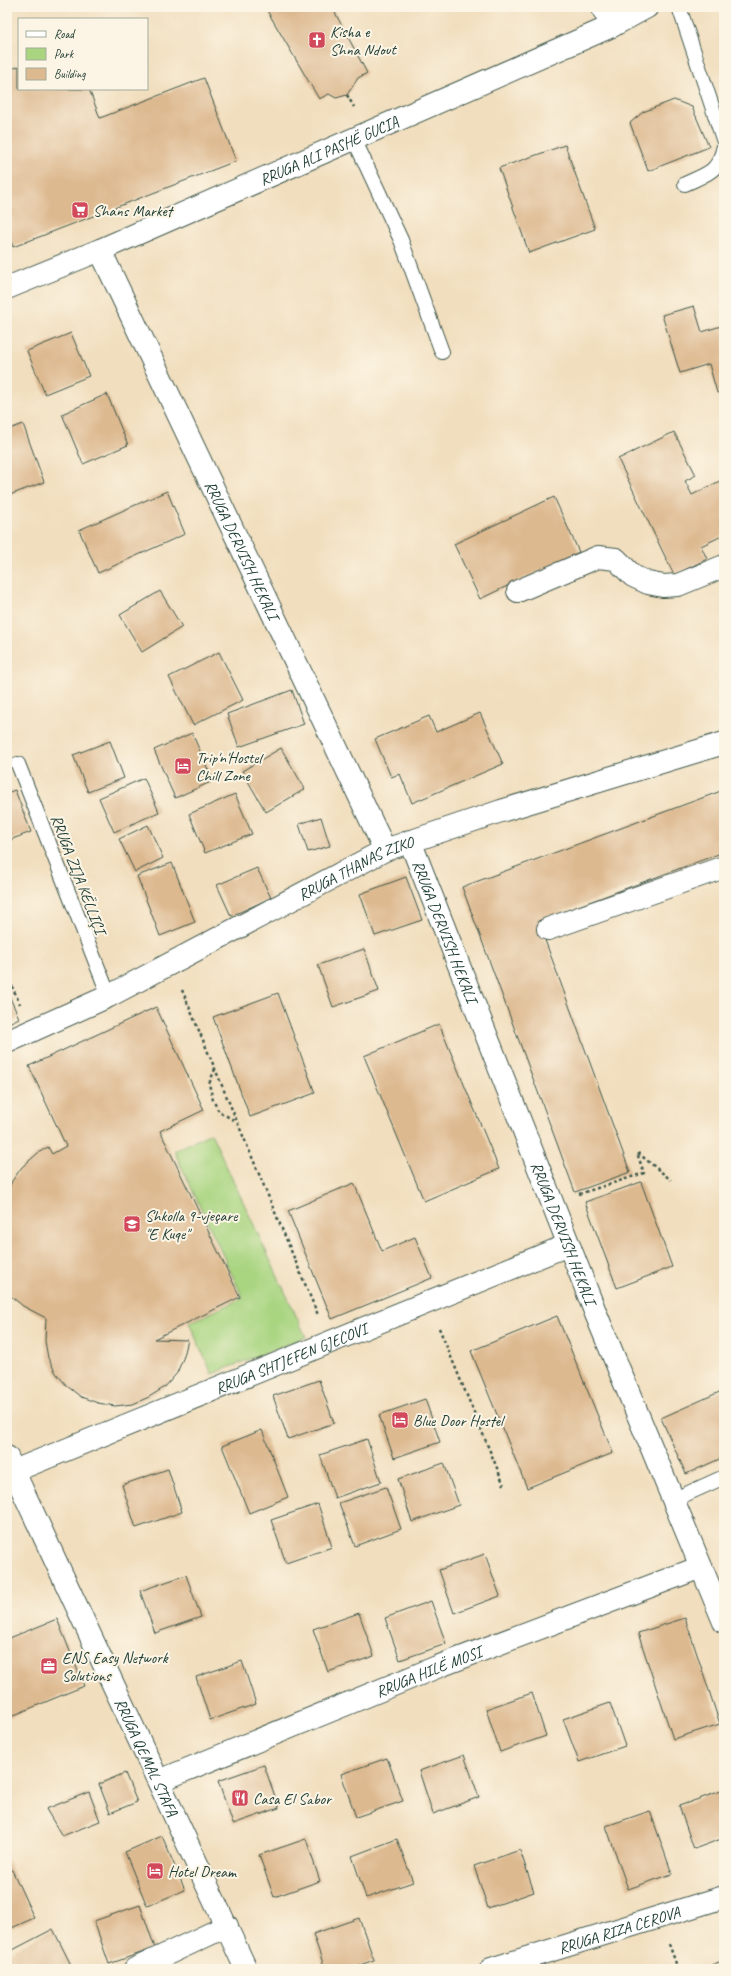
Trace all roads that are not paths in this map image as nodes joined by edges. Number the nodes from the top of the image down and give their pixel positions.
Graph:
1 (647, 7) edge
2 (679, 7) edge
3 (607, 16) edge
4 (354, 139) junction
5 (724, 142) edge
6 (724, 146) edge
7 (685, 184) dead end
8 (100, 250) junction
9 (7, 288) edge
10 (442, 352) dead end
11 (724, 566) edge
12 (518, 591) dead end
13 (722, 748) edge
14 (18, 764) dead end
15 (410, 841) junction
16 (385, 850) junction
17 (724, 867) edge
18 (548, 929) dead end
19 (109, 996) junction
20 (7, 1042) edge
21 (568, 1245) junction
22 (10, 1464) edge
23 (724, 1477) edge
24 (16, 1500) edge
25 (673, 1500) junction
26 (701, 1567) junction
27 (724, 1622) edge
28 (159, 1781) junction
29 (724, 1897) edge
30 (227, 1926) junction
31 (135, 1969) edge
32 (246, 1969) edge
33 (491, 1969) edge

1 - 3 street, RRUGA ALI PASHË GUCIA
2 - 5 lane
3 - 4 street, RRUGA ALI PASHË GUCIA
4 - 8 street, RRUGA ALI PASHË GUCIA
4 - 10 lane
6 - 7 lane
8 - 9 street, RRUGA ALI PASHË GUCIA
8 - 16 street, RRUGA DERVISH HEKALI
11 - 12 street
13 - 15 street, RRUGA THANAS ZIKO
14 - 19 lane, RRUGA ZIJA KËLLIÇI
15 - 16 street, RRUGA THANAS ZIKO
15 - 21 street, RRUGA DERVISH HEKALI
16 - 19 street, RRUGA THANAS ZIKO
17 - 18 street
19 - 20 street, RRUGA THANAS ZIKO
21 - 22 street, RRUGA SHTJEFEN GJECOVI
21 - 25 street, RRUGA DERVISH HEKALI
22 - 24 street, RRUGA QEMAL STAFA
23 - 25 lane
24 - 28 street, RRUGA QEMAL STAFA
25 - 26 street, RRUGA DERVISH HEKALI
26 - 27 street, RRUGA DERVISH HEKALI
26 - 28 street, RRUGA HILË MOSI
28 - 30 street, RRUGA QEMAL STAFA
29 - 33 street, RRUGA RIZA CEROVA
30 - 31 street
30 - 32 street, RRUGA QEMAL STAFA

